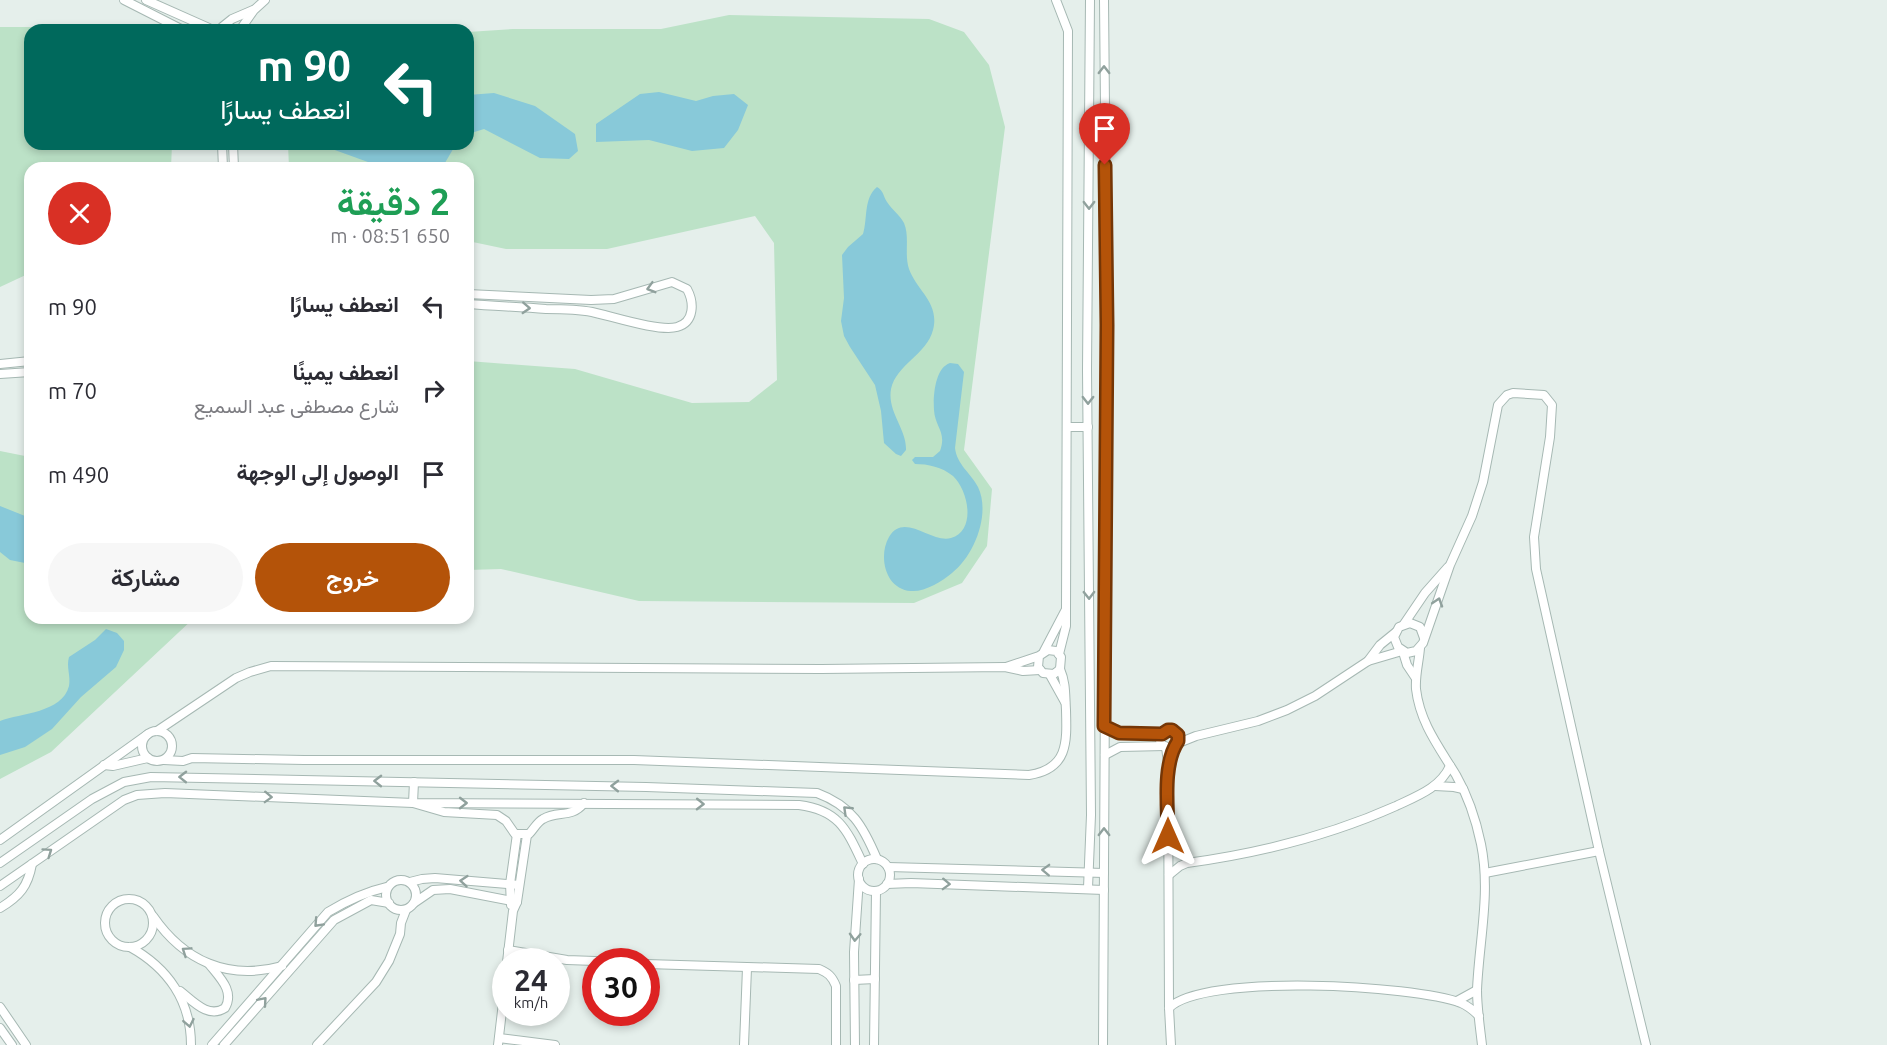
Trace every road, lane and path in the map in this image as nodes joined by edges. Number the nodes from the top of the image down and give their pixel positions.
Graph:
1 (124, 0) edge
2 (146, 0) edge
3 (265, 0) edge
4 (1056, 0) edge
5 (1090, 0) edge
6 (1104, 0) edge
7 (254, 10) junction
8 (171, 24) edge
9 (198, 24) edge
10 (228, 24) edge
11 (244, 24) edge
12 (474, 294) edge
13 (474, 304) edge
14 (1089, 323) junction
15 (1107, 325) junction
16 (24, 362) edge
17 (0, 364) edge
18 (1107, 366) junction
19 (1088, 370) junction
20 (24, 372) edge
21 (0, 374) edge
22 (1068, 427) junction
23 (1088, 427) junction
24 (1450, 565) junction
25 (1066, 608) junction
26 (1404, 624) junction
27 (1396, 632) junction
28 (1424, 638) junction
29 (1420, 648) junction
30 (1402, 651) junction
31 (1042, 653) junction
32 (1059, 654) junction
33 (1368, 661) junction
34 (1005, 667) junction
35 (1060, 669) junction
36 (1040, 670) junction
37 (1050, 675) junction
38 (1415, 677) junction
39 (1066, 702) junction
40 (176, 718) junction
41 (1104, 726) junction
42 (1176, 732) junction
43 (152, 733) junction
44 (1162, 734) junction
45 (168, 735) junction
46 (1196, 736) junction
47 (1170, 746) junction
48 (172, 750) junction
49 (1105, 755) junction
50 (148, 758) junction
51 (192, 758) junction
52 (164, 760) junction
53 (104, 765) junction
54 (1450, 766) junction
55 (414, 782) junction
56 (1435, 786) junction
57 (640, 787) junction
58 (1463, 789) junction
59 (413, 803) junction
60 (584, 803) junction
61 (639, 803) junction
62 (517, 834) junction
63 (527, 835) junction
64 (0, 840) edge
65 (1599, 851) junction
66 (1169, 853) junction
67 (877, 859) junction
68 (0, 863) edge
69 (1187, 863) junction
70 (32, 864) junction
71 (863, 864) junction
72 (888, 867) junction
73 (1088, 872) junction
74 (1104, 873) junction
75 (1485, 873) junction
76 (1169, 875) junction
77 (859, 879) junction
78 (410, 882) junction
79 (514, 884) junction
80 (887, 884) junction
81 (0, 886) edge
82 (387, 887) junction
83 (1088, 888) junction
84 (1104, 890) junction
85 (876, 891) junction
86 (389, 903) junction
87 (414, 903) junction
88 (513, 905) junction
89 (0, 908) edge
90 (406, 910) junction
91 (153, 916) junction
92 (130, 947) junction
93 (508, 948) edge
94 (209, 964) junction
95 (660, 965) edge
96 (282, 966) junction
97 (747, 968) junction
98 (874, 979) junction
99 (854, 980) junction
100 (1169, 984) junction
101 (177, 989) junction
102 (1478, 990) junction
103 (1187, 997) junction
104 (1457, 1001) junction
105 (0, 1007) edge
106 (1169, 1008) junction
107 (1479, 1016) junction
108 (501, 1026) edge
109 (0, 1028) edge
110 (499, 1041) edge
111 (12, 1045) edge
112 (26, 1045) edge
113 (191, 1045) edge
114 (212, 1045) edge
115 (224, 1045) edge
116 (317, 1045) edge
117 (555, 1045) edge
118 (744, 1045) edge
119 (836, 1045) edge
120 (855, 1045) edge
121 (874, 1045) edge
122 (1103, 1045) edge
123 (1171, 1045) edge
124 (1482, 1045) edge
125 (1646, 1045) edge

1 - 8 street
2 - 9 street
3 - 7 street
4 - 22 street
5 -> 14 street
15 -> 6 street
7 - 10 street
7 - 11 street
13 -> 12 street
14 - 15 street
14 - 19 street
15 - 18 street
16 - 17 street
18 - 19 street
18 - 41 street
19 -> 23 street
20 - 21 street
22 - 23 street
22 - 25 street
23 -> 73 street
24 - 26 street
28 -> 24 street
24 - 65 street
25 - 31 street
25 - 32 street
26 - 27 street
26 - 28 street
27 - 30 street
27 - 33 street
28 - 29 street
29 - 30 street
29 - 38 street
30 - 33 street
30 - 38 street
31 - 32 street
31 - 34 street
31 - 36 street
32 - 35 street
33 - 46 street
34 - 36 street
34 - 40 street
35 - 37 street
35 - 39 street
36 - 37 street
37 - 39 street
38 - 54 street
39 - 51 street
40 - 43 street
40 - 45 street
41 - 44 street
41 - 49 street
42 - 44 street
42 - 46 street
42 - 47 street
43 - 45 street
43 - 50 street
43 - 53 street
44 - 47 street
45 - 48 street
46 - 47 street
47 - 49 street
47 - 66 street
48 - 51 street
48 - 52 street
74 -> 49 street
50 - 52 street
50 - 53 street
51 - 52 street
53 - 64 street
54 - 56 street
54 - 58 street
57 -> 55 street
55 - 59 street
55 -> 68 street
56 - 58 street
56 - 69 street
57 - 61 street
67 -> 57 street
58 - 75 street
59 -> 60 street
59 - 62 street
70 -> 59 street
60 - 61 street
60 - 63 street
61 -> 71 street
62 - 63 street
62 - 79 street
63 - 79 street
65 - 75 street
65 - 125 street
66 - 69 street
66 - 76 street
67 - 71 street
67 - 72 street
69 - 76 street
70 - 81 street
70 - 89 street
71 - 77 street
73 -> 72 street
72 - 80 street
73 - 74 street
73 - 83 street
74 - 84 street
75 - 102 street
76 - 100 street
77 - 85 street
77 -> 99 street
79 -> 78 street
78 - 82 street
78 - 87 street
79 - 88 street
80 -> 83 street
80 - 85 street
82 - 86 street
82 -> 96 street
83 - 84 street
84 - 122 street
85 - 98 street
86 - 90 street
115 -> 86 street
87 - 88 street
87 - 90 street
88 - 93 street
90 - 116 street
91 - 92 street
91 - 92 street
94 -> 91 street
92 - 101 street
94 - 96 street
94 - 101 street
95 - 97 street
96 - 114 street
97 - 118 street
97 - 119 street
98 - 99 street
98 - 121 street
99 - 120 street
100 - 103 street
100 - 106 street
101 -> 113 street
102 - 104 street
102 - 107 street
103 - 104 street
103 - 106 street
104 - 107 street
105 - 112 street
106 - 123 street
107 - 124 street
108 - 110 street
109 - 111 street
110 - 117 street

